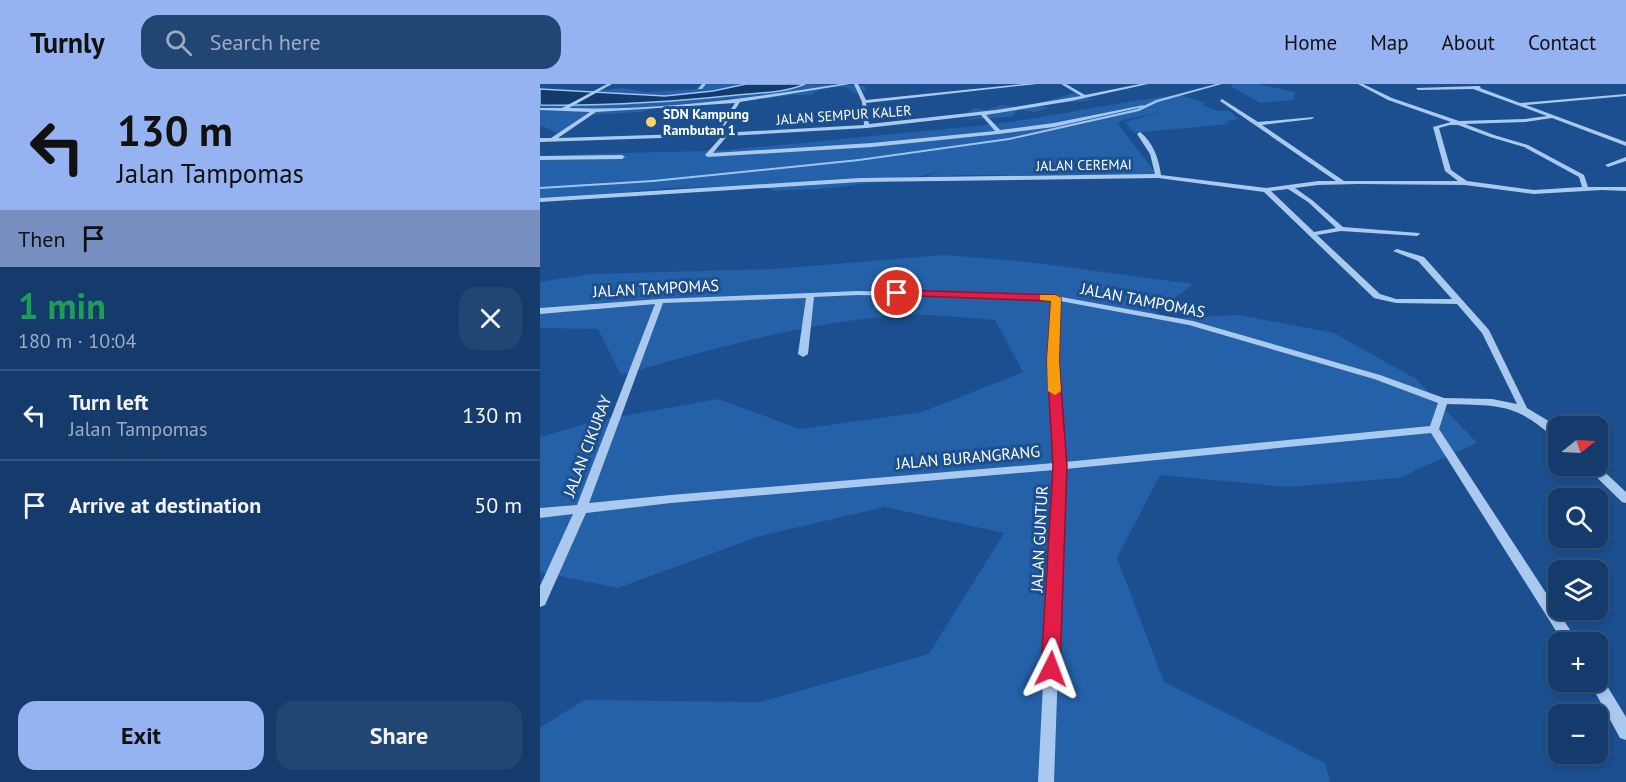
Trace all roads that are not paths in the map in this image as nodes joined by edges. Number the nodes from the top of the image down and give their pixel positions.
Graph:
1 (610, 84) edge
2 (821, 84) edge
3 (848, 84) edge
4 (856, 84) edge
5 (1035, 84) edge
6 (1063, 84) edge
7 (1146, 84) edge
8 (1360, 84) edge
9 (1480, 84) edge
10 (1473, 87) junction
11 (1418, 89) dead end
12 (797, 93) junction
13 (1626, 95) edge
14 (1085, 97) junction
15 (1222, 100) dead end
16 (738, 101) junction
17 (864, 102) junction
18 (1518, 105) junction
19 (1142, 106) dead end
20 (540, 109) edge
21 (562, 110) junction
22 (594, 111) junction
23 (984, 114) junction
24 (1554, 116) junction
25 (1312, 118) dead end
26 (1461, 123) junction
27 (1257, 124) junction
28 (867, 126) junction
29 (999, 132) junction
30 (717, 133) junction
31 (727, 133) junction
32 (1140, 134) dead end
33 (540, 140) edge
34 (552, 140) junction
35 (1626, 144) edge
36 (622, 157) dead end
37 (540, 158) edge
38 (1626, 159) edge
39 (1608, 165) dead end
40 (1158, 176) junction
41 (1342, 183) junction
42 (1465, 183) junction
43 (1289, 187) junction
44 (1586, 189) junction
45 (1626, 189) edge
46 (1266, 190) junction
47 (540, 200) edge
48 (1341, 229) junction
49 (1314, 234) junction
50 (1417, 234) dead end
51 (1397, 251) dead end
52 (810, 295) junction
53 (1056, 298) junction
54 (660, 301) junction
55 (1459, 302) junction
56 (540, 311) edge
57 (802, 354) dead end
58 (1443, 401) junction
59 (1523, 407) junction
60 (1548, 425) edge
61 (1434, 429) junction
62 (1060, 466) junction
63 (1602, 476) edge
64 (1626, 499) edge
65 (581, 510) junction
66 (540, 513) edge
67 (540, 601) edge
68 (1565, 632) edge
69 (1602, 692) edge
70 (1626, 732) edge
71 (1046, 782) edge

1 - 21 street
2 - 12 street
3 - 12 street, JALAN SEMPUR KALER
4 - 17 street
5 - 17 street
6 - 14 street
7 - 14 street, JALAN SEMPUR KALER
8 - 26 street
9 - 10 street
10 - 11 street
10 - 18 street
12 - 16 street, JALAN SEMPUR KALER
13 - 18 street
14 - 23 street, JALAN SEMPUR KALER
15 - 27 street
16 - 22 street, JALAN SEMPUR KALER
16 - 30 street
17 - 28 street
18 - 24 street
19 - 29 street
20 - 21 street, JALAN SEMPUR KALER
21 - 22 street, JALAN SEMPUR KALER
22 - 34 street
23 - 28 street, JALAN SEMPUR KALER
23 - 29 street
24 - 26 street
24 - 35 street
25 - 27 street
26 - 42 street
26 - 44 street
27 - 41 street
28 - 31 street, JALAN SEMPUR KALER
29 - 31 street
30 - 31 street, JALAN SEMPUR KALER
30 - 34 street, JALAN SEMPUR KALER
32 - 40 street
33 - 34 street, JALAN SEMPUR KALER
36 - 37 street
38 - 39 street
40 - 46 street, JALAN CEREMAI
40 - 47 street, JALAN CEREMAI
41 - 42 street, JALAN CEREMAI
41 - 43 street, JALAN CEREMAI
42 - 44 street, JALAN CEREMAI
43 - 46 street, JALAN CEREMAI
43 - 48 street
44 - 45 street, JALAN CEREMAI
46 - 49 street
48 - 49 street
48 - 50 street
49 - 55 street
51 - 55 street
52 - 53 street, JALAN TAMPOMAS
52 - 54 street, JALAN TAMPOMAS
52 - 57 street
53 - 58 street, JALAN TAMPOMAS
53 - 62 street, JALAN GUNTUR
54 - 56 street, JALAN TAMPOMAS
54 - 65 street, JALAN CIKURAY
55 - 59 street
58 - 59 street, JALAN TAMPOMAS
58 - 61 street
59 - 60 street
61 - 62 street, JALAN BURANGRANG
61 - 68 street
62 - 65 street, JALAN BURANGRANG
62 - 71 street, JALAN GUNTUR
63 - 64 street
65 - 66 street, JALAN BURANGRANG
65 - 67 street, JALAN CIKURAY
69 - 70 street

